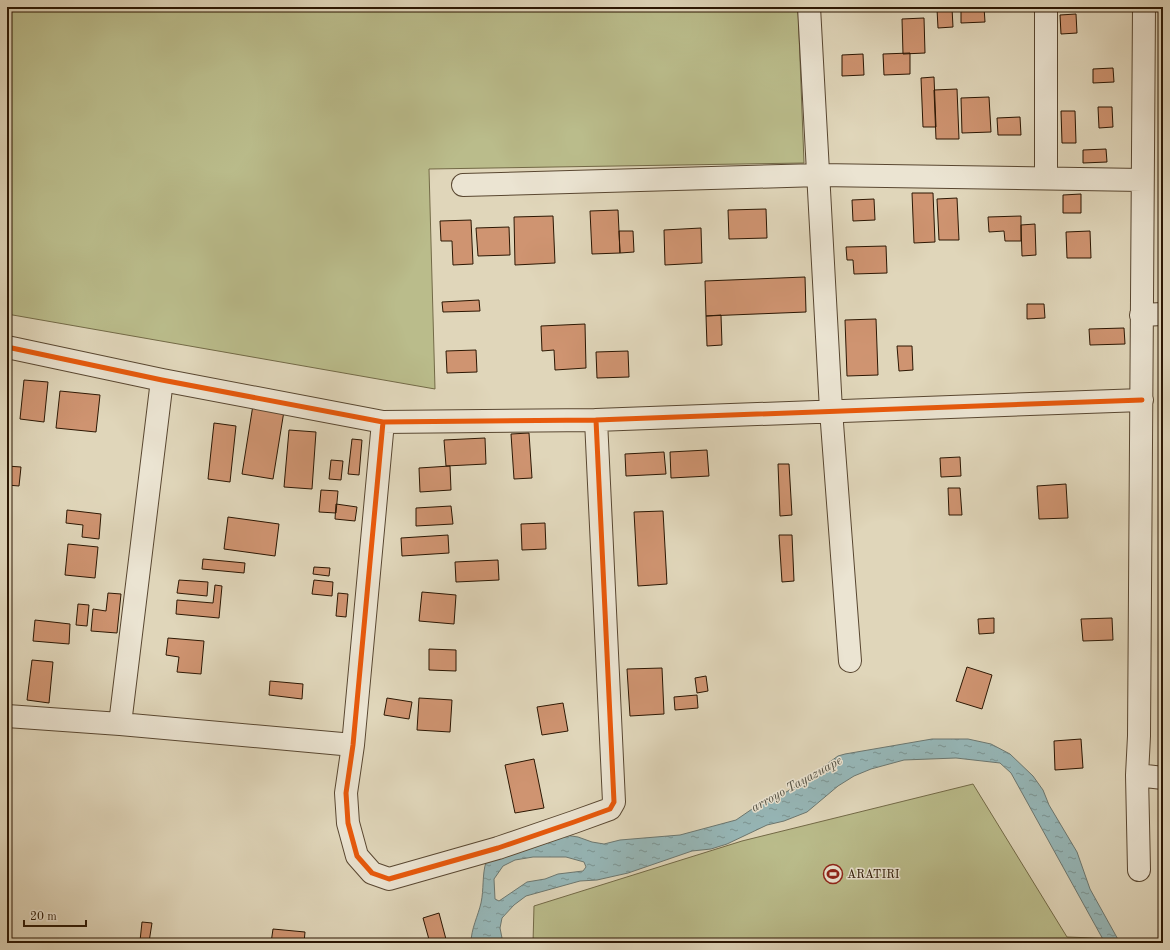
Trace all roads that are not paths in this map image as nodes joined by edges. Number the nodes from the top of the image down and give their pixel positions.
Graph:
1 (810, 7) edge
2 (1046, 7) edge
3 (1144, 7) edge
4 (820, 175) junction
5 (1046, 178) junction
6 (1142, 180) junction
7 (463, 185) dead end
8 (1163, 314) edge
9 (1141, 315) junction
10 (7, 347) edge
11 (162, 380) junction
12 (1142, 400) junction
13 (831, 410) junction
14 (596, 420) junction
15 (383, 422) junction
16 (850, 661) dead end
17 (7, 716) edge
18 (120, 724) junction
19 (353, 745) junction
20 (1137, 775) junction
21 (1163, 778) edge
22 (1139, 870) dead end

1 - 4 street
2 - 5 street
3 - 6 street
4 - 5 street
4 - 7 street
4 - 13 street
5 - 6 street
6 - 9 street
8 - 9 street
9 - 12 street
10 - 11 street
11 - 15 street
11 - 18 street
12 - 13 street
12 - 20 street
13 - 14 street
13 - 16 street
14 - 15 street
14 - 19 street
15 - 19 street
17 - 18 street
18 - 19 street
20 - 21 street
20 - 22 street

